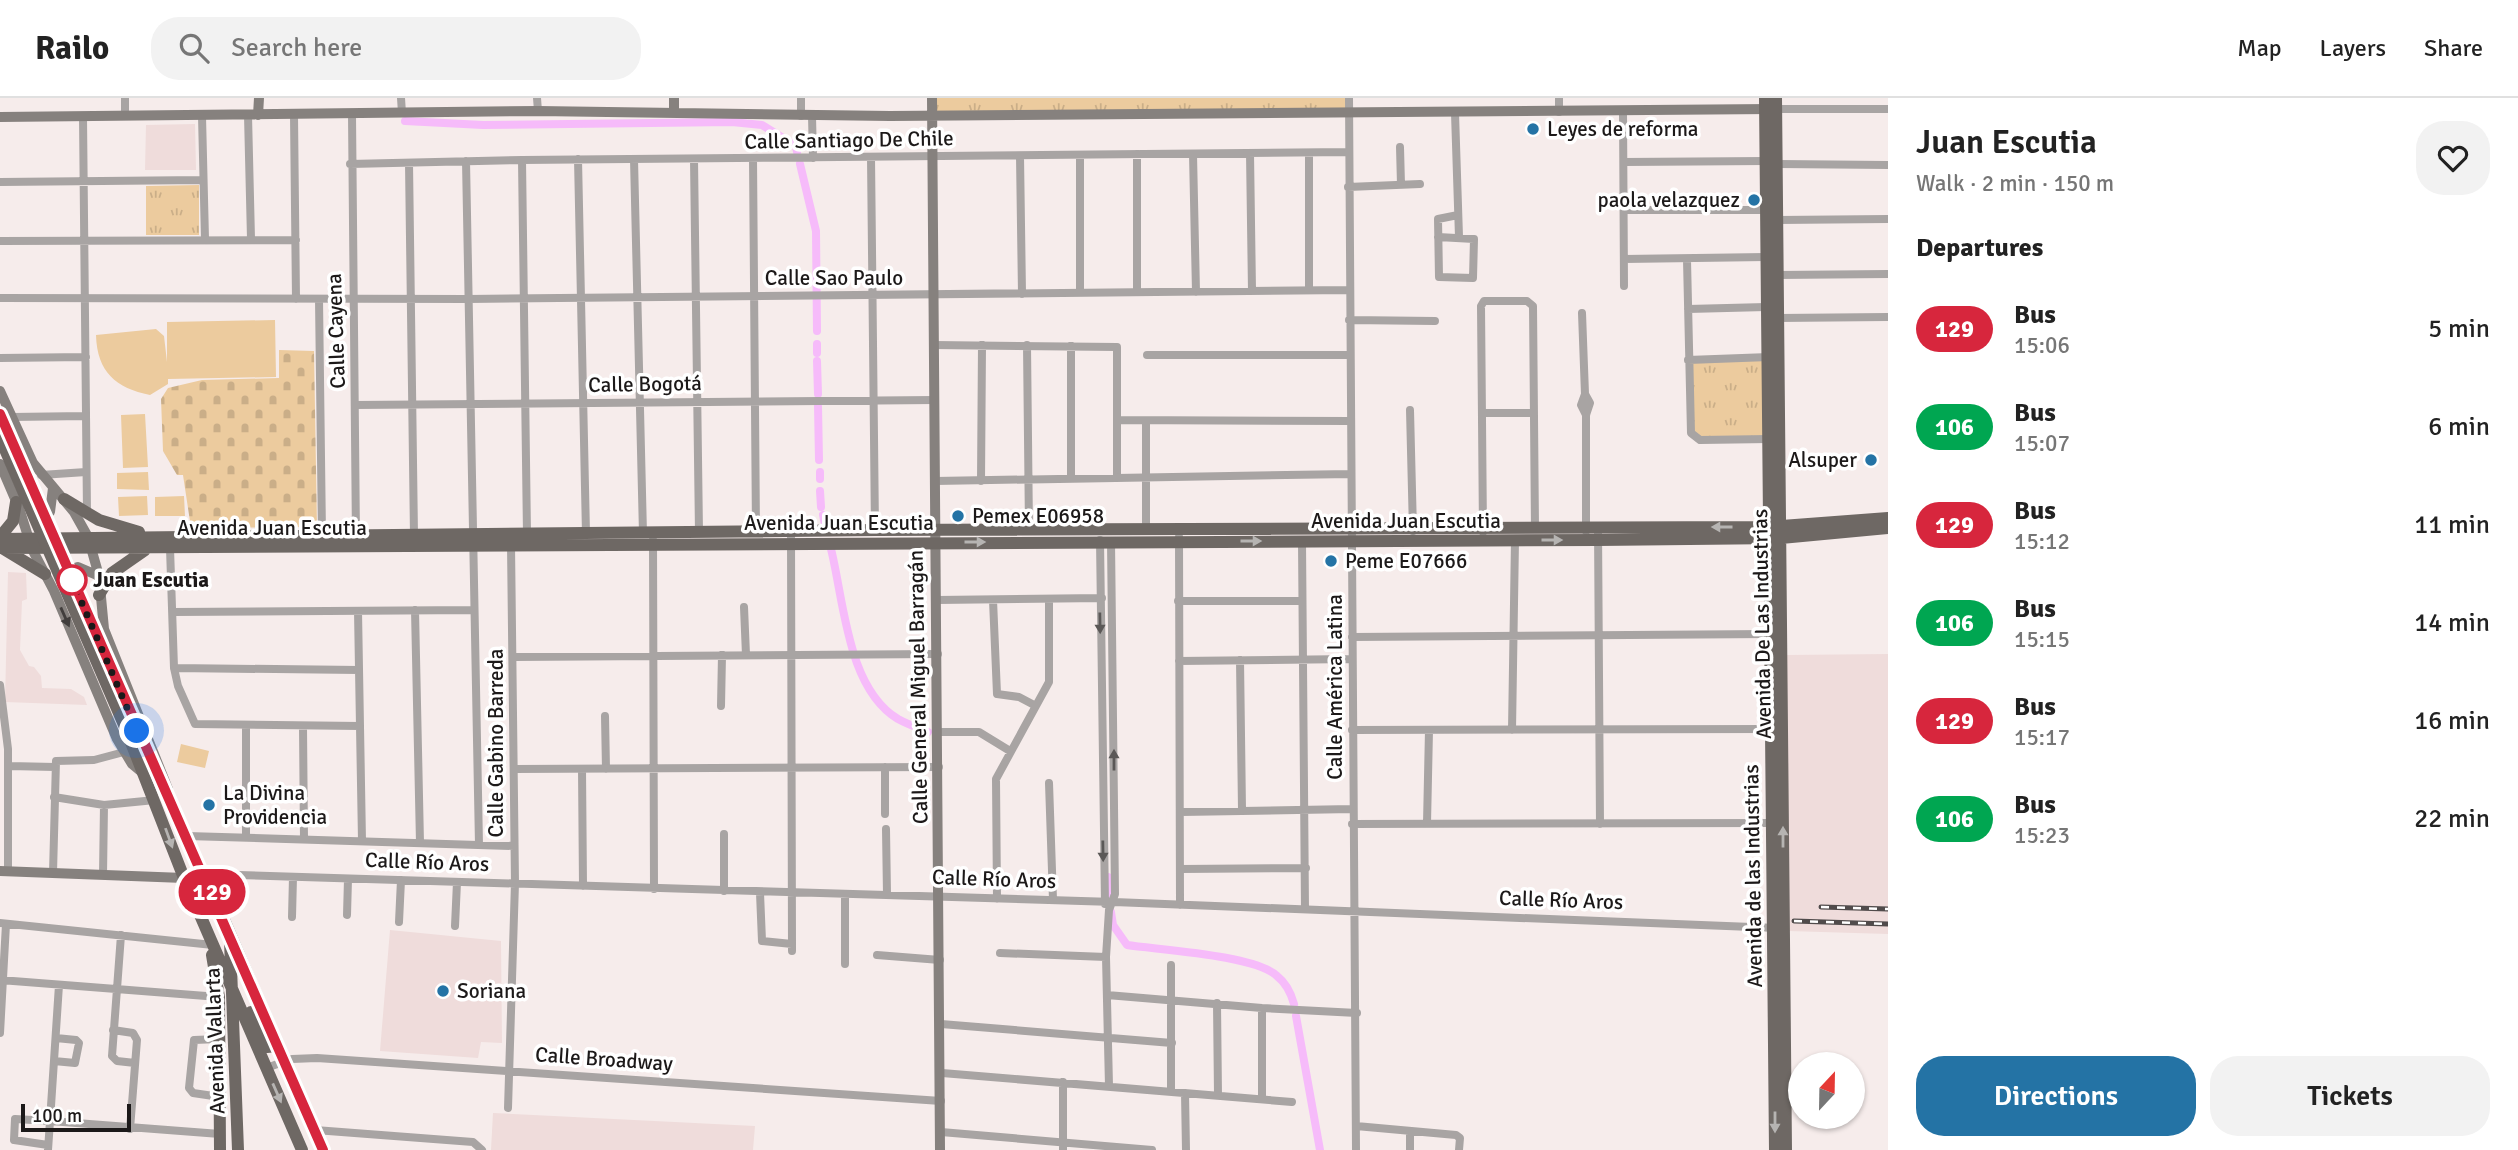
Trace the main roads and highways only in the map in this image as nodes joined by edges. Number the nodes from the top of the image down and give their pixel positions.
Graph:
1 (259, 98) edge
2 (674, 98) edge
3 (932, 98) edge
4 (1771, 104) edge
5 (674, 112) junction
6 (253, 115) junction
7 (932, 116) junction
8 (0, 117) edge
9 (1770, 162) junction
10 (1773, 357) junction
11 (0, 391) edge
12 (6, 416) edge
13 (0, 438) edge
14 (0, 464) edge
15 (53, 488) junction
16 (64, 499) junction
17 (1780, 502) junction
18 (18, 505) junction
19 (1888, 517) edge
20 (1804, 525) junction
21 (1888, 528) edge
22 (1775, 532) junction
23 (1483, 534) junction
24 (1592, 534) junction
25 (1352, 535) junction
26 (936, 536) junction
27 (1106, 536) junction
28 (1179, 536) junction
29 (88, 537) junction
30 (160, 537) junction
31 (791, 537) junction
32 (833, 537) junction
33 (648, 539) junction
34 (356, 541) junction
35 (472, 541) junction
36 (0, 543) edge
37 (30, 544) junction
38 (148, 548) junction
39 (92, 550) junction
40 (99, 576) junction
41 (1775, 579) junction
42 (48, 580) junction
43 (99, 595) junction
44 (1776, 704) junction
45 (131, 729) junction
46 (145, 775) junction
47 (170, 800) junction
48 (1777, 861) junction
49 (4, 871) edge
50 (184, 878) junction
51 (229, 930) junction
52 (213, 945) junction
53 (234, 994) junction
54 (278, 1046) junction
55 (1780, 1084) junction
56 (220, 1150) edge
57 (238, 1150) edge
58 (302, 1150) edge
59 (323, 1150) edge
60 (940, 1150) edge
61 (1775, 1150) edge
62 (1786, 1150) edge

1 - 6 main road
2 - 5 main road
3 - 7 main road, Calle General Miguel Barragán
4 - 7 main road
4 - 9 main road, Avenida De Las Industrias
5 - 6 main road
5 - 7 main road
6 - 8 main road
7 - 26 main road, Calle General Miguel Barragán
9 - 10 main road, Avenida de las Industrias
9 - 10 main road, Avenida De Las Industrias
10 - 17 main road, Avenida De Las Industrias
10 - 22 main road, Avenida de las Industrias
11 - 12 main road
12 - 15 main road
12 - 45 main road, bridge
13 - 45 main road, bridge
14 - 18 main road
15 - 16 main road
15 - 18 main road
16 - 29 main road
16 - 30 main road
17 - 20 main road
17 - 22 main road, Avenida De Las Industrias
18 - 36 main road
18 - 37 main road
19 - 20 main road, Avenida Juan Escutia
20 - 22 main road, Avenida Juan Escutia
21 - 22 main road, Avenida Juan Escutia
22 - 24 main road, Avenida Juan Escutia
22 - 41 main road, Avenida De Las Industrias
23 -> 24 main road, Avenida Juan Escutia
23 - 24 main road, Avenida Juan Escutia
23 - 25 main road, Avenida Juan Escutia
25 - 28 main road, Avenida Juan Escutia
28 -> 25 main road, Avenida Juan Escutia
26 -> 27 main road, Avenida Juan Escutia
26 - 27 main road, Avenida Juan Escutia
26 - 32 main road, Avenida Juan Escutia
26 - 32 main road, Avenida Juan Escutia
26 - 60 main road, Calle General Miguel Barragán
27 - 28 main road, Avenida Juan Escutia
27 - 28 main road, Avenida Juan Escutia
29 - 30 main road, Avenida Juan Escutia
29 - 37 main road, Avenida Juan Escutia
29 - 39 main road
30 - 34 main road, Avenida Juan Escutia
31 - 32 main road, Avenida Juan Escutia
31 - 33 main road, Avenida Juan Escutia
31 - 33 main road, Avenida Juan Escutia
33 - 35 main road, Avenida Juan Escutia
33 - 35 main road, Avenida Juan Escutia
34 - 35 main road, Avenida Juan Escutia
34 - 35 main road, Avenida Juan Escutia
34 - 38 main road, Avenida Juan Escutia
36 - 37 main road, Avenida Juan Escutia
36 - 42 main road
37 - 39 main road, Avenida Juan Escutia
37 - 42 main road
38 - 39 main road, Avenida Juan Escutia
38 - 43 main road
39 - 40 main road
40 - 42 main road
40 - 43 main road
41 - 44 main road, Avenida De Las Industrias
41 - 44 main road, Avenida de las Industrias
42 -> 46 main road
43 - 47 main road
48 -> 44 main road, Avenida De Las Industrias
44 - 48 main road, Avenida de las Industrias
45 - 46 main road
45 - 47 main road
46 -> 50 main road
47 - 51 main road
48 - 55 main road, Avenida De Las Industrias
49 - 50 main road
50 - 52 main road
51 - 53 main road, Avenida Vallarta
51 - 54 main road
52 - 53 main road
52 - 56 main road, Avenida Vallarta
53 - 54 main road
53 - 57 main road, Avenida Vallarta
53 -> 58 main road
54 - 59 main road
55 -> 61 main road
55 - 62 main road, Avenida De Las Industrias

